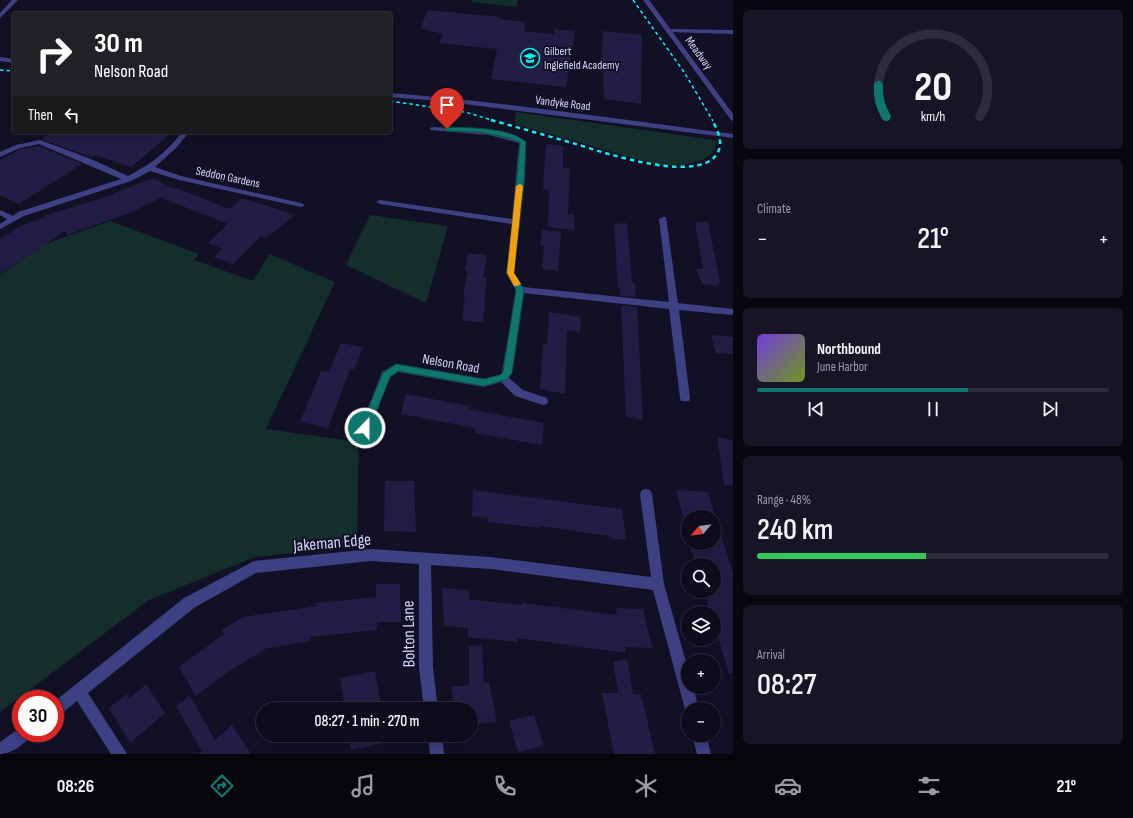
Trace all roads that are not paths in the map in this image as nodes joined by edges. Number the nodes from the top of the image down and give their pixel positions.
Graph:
1 (15, 0) edge
2 (646, 0) edge
3 (0, 16) edge
4 (670, 31) junction
5 (733, 32) edge
6 (0, 59) edge
7 (12, 61) edge
8 (392, 95) edge
9 (733, 119) edge
10 (432, 129) dead end
11 (184, 134) edge
12 (733, 136) edge
13 (0, 156) edge
14 (150, 168) junction
15 (128, 179) junction
16 (380, 202) dead end
17 (301, 205) dead end
18 (0, 212) edge
19 (13, 219) junction
20 (664, 219) dead end
21 (515, 222) junction
22 (0, 227) edge
23 (520, 290) junction
24 (675, 306) junction
25 (733, 312) edge
26 (503, 378) junction
27 (685, 398) dead end
28 (543, 401) dead end
29 (365, 428) dead end
30 (646, 494) dead end
31 (425, 559) junction
32 (658, 584) junction
33 (79, 692) junction
34 (430, 702) edge
35 (690, 702) edge
36 (64, 703) edge
37 (12, 742) edge
38 (436, 742) edge
39 (701, 742) edge
40 (0, 750) edge
41 (120, 754) edge
42 (437, 754) edge
43 (704, 754) edge

1 - 3 street
2 - 4 street, Meadway
4 - 5 street
4 - 9 street, Meadway
6 - 7 street
8 - 12 street, Vandyke Road
10 - 21 street
11 - 14 street
13 - 15 street
14 - 15 street
14 - 17 street, Seddon Gardens
15 - 19 street
16 - 21 street
18 - 19 street
19 - 22 street
20 - 24 street
21 - 23 street
23 - 24 street
23 - 26 street
24 - 25 street
24 - 27 street
26 - 28 street
26 - 29 street, Nelson Road
30 - 32 street
31 - 32 street, Jakeman Edge
31 - 33 street, Jakeman Edge
31 - 34 street, Bolton Lane
32 - 35 street
33 - 36 street, Jakeman Edge
33 - 41 street
37 - 40 street
38 - 42 street
39 - 43 street

